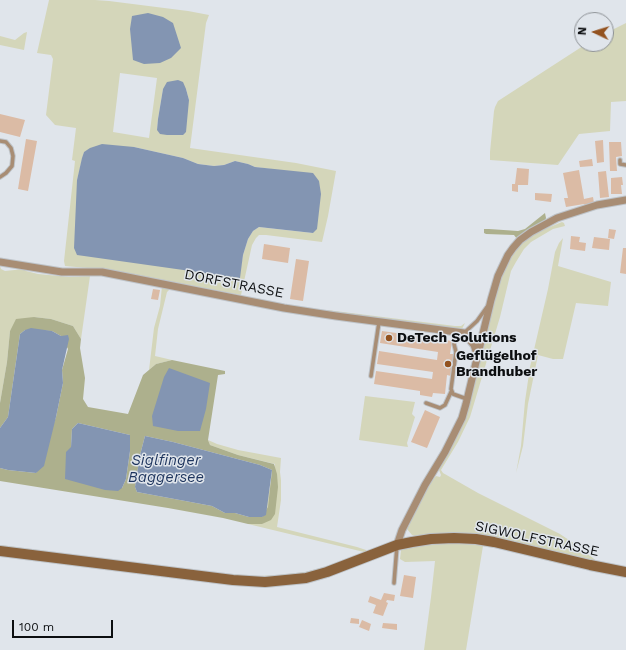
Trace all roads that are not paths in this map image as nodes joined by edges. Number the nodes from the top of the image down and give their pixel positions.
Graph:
1 (0, 141) edge
2 (620, 160) dead end
3 (626, 165) edge
4 (0, 177) edge
5 (626, 200) edge
6 (0, 262) edge
7 (491, 300) junction
8 (379, 322) junction
9 (461, 332) junction
10 (478, 354) junction
11 (371, 376) dead end
12 (451, 392) junction
13 (467, 400) junction
14 (426, 403) dead end
15 (397, 545) junction
16 (0, 551) edge
17 (626, 572) edge
18 (394, 582) dead end

1 - 4 lane
2 - 3 lane
5 - 7 street
6 - 8 street, DORFSTRASSE
7 - 9 lane
7 - 10 street
8 - 9 street, DORFSTRASSE
8 - 11 lane
9 - 10 street
9 - 12 lane
10 - 13 street
12 - 13 lane
12 - 14 lane
13 - 15 street
15 - 16 street, SIGWOLFSTRASSE
15 - 17 street, SIGWOLFSTRASSE
15 - 18 lane

